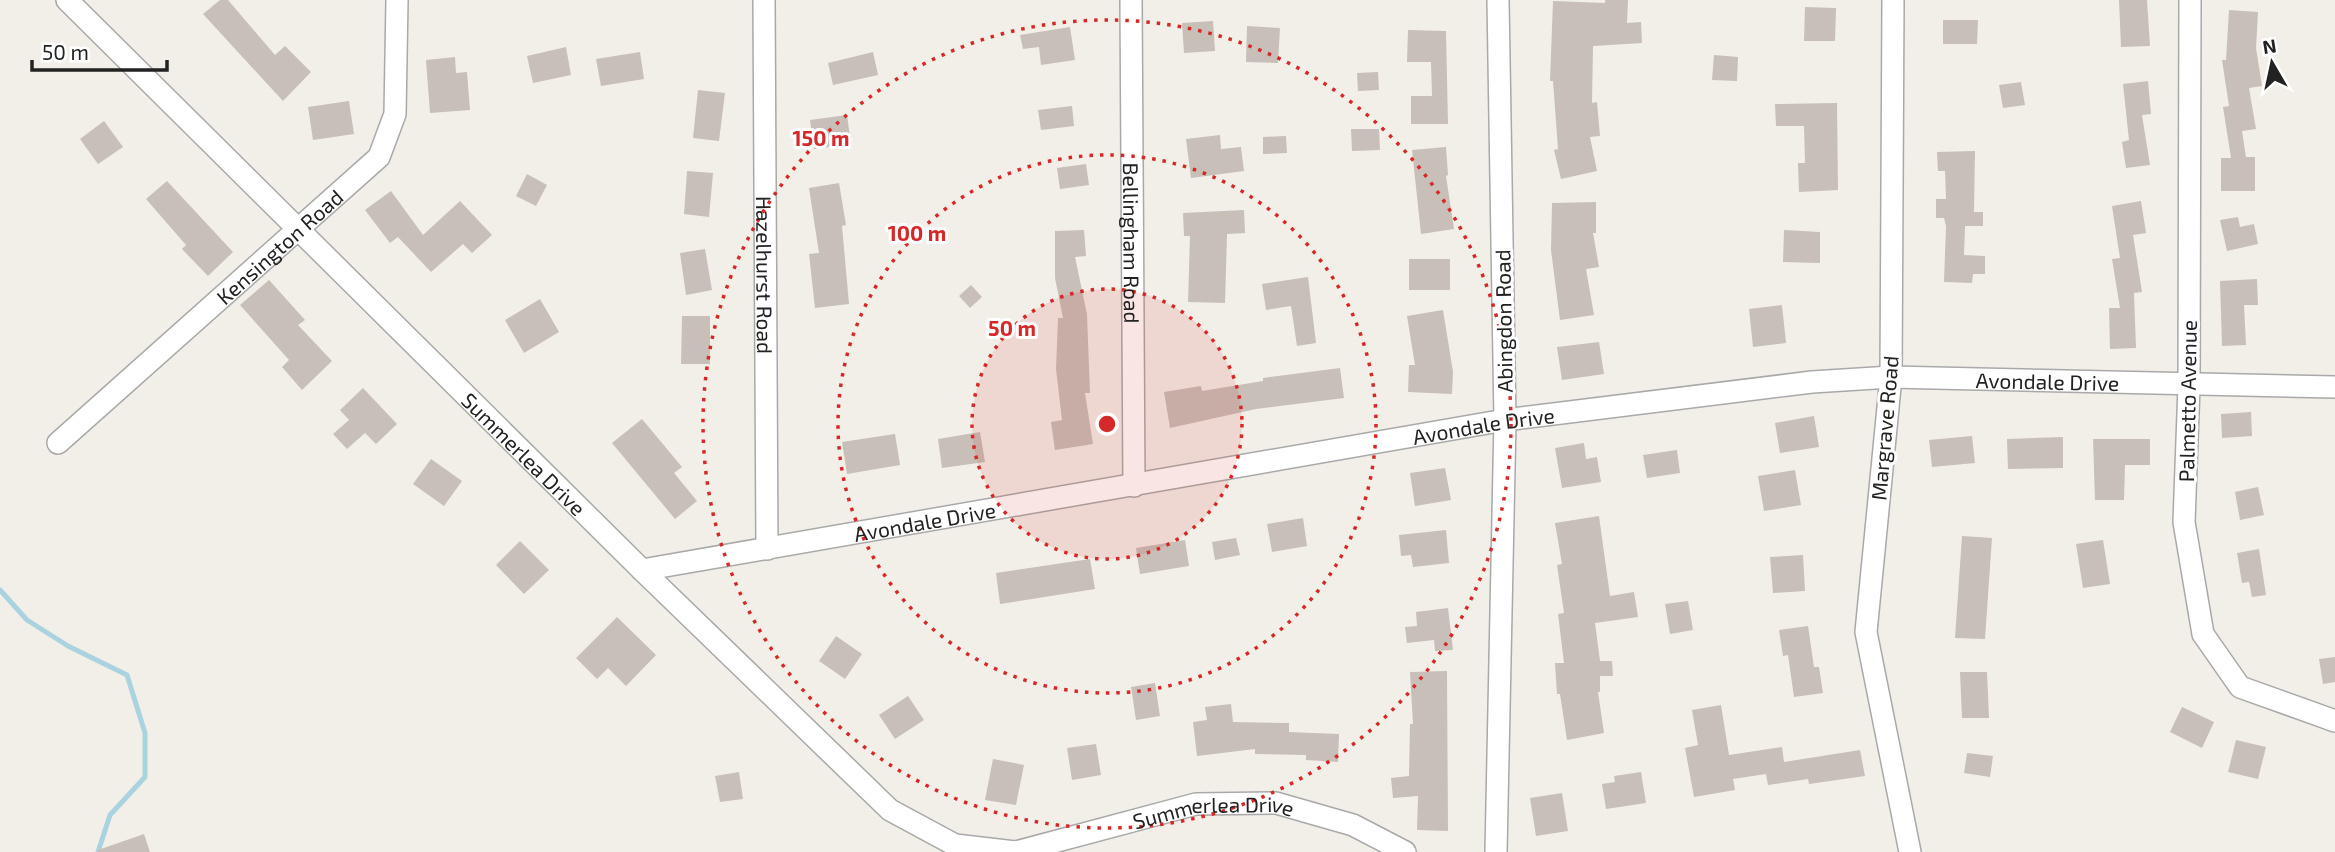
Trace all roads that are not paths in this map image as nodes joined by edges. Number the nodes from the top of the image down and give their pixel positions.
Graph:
1 (67, 0) edge
2 (397, 0) edge
3 (764, 0) edge
4 (1131, 0) edge
5 (1498, 0) edge
6 (1893, 0) edge
7 (2190, 0) edge
8 (297, 229) junction
9 (1891, 377) junction
10 (2189, 386) junction
11 (2335, 387) edge
12 (1505, 420) junction
13 (58, 443) dead end
14 (1134, 486) junction
15 (767, 549) junction
16 (642, 570) junction
17 (2335, 721) edge
18 (1015, 852) edge
19 (1405, 852) edge
20 (1496, 852) edge
21 (1910, 852) edge

1 - 8 street, Summerlea Drive
2 - 8 street, Kensington Road
3 - 15 street, Hazelhurst Road
4 - 14 street, Bellingham Road
5 - 12 street, Abingdon Road
6 - 9 street, Margrave Road
7 - 10 street, Palmetto Avenue
8 - 13 street, Kensington Road
8 - 16 street, Summerlea Drive
9 - 10 street, Avondale Drive
9 - 12 street, Avondale Drive
9 - 21 street, Margrave Road
10 - 11 street, Avondale Drive
10 - 17 street, Palmetto Avenue
12 - 14 street, Avondale Drive
12 - 20 street, Abingdon Road
14 - 15 street, Avondale Drive
15 - 16 street, Avondale Drive
16 - 18 street, Summerlea Drive
18 - 19 street, Summerlea Drive

